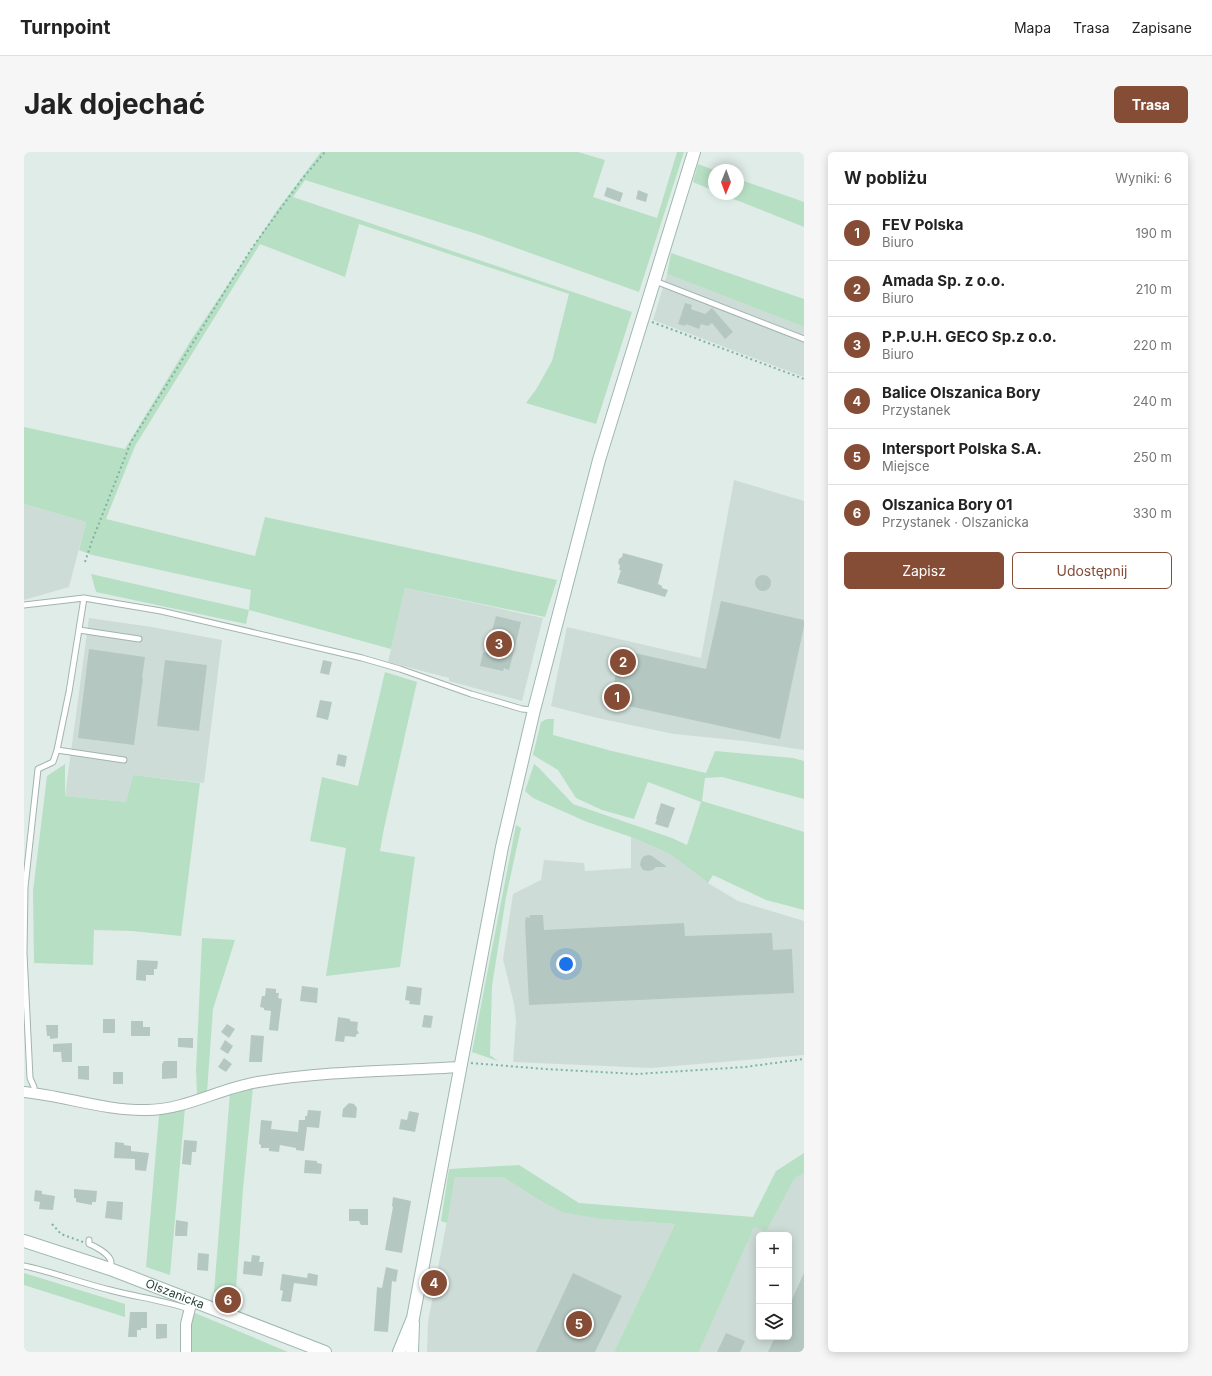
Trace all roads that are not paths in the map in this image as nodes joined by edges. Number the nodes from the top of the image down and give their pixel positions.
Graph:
1 (694, 152) edge
2 (654, 281) junction
3 (804, 339) edge
4 (84, 598) junction
5 (24, 605) edge
6 (79, 630) junction
7 (139, 639) dead end
8 (534, 710) junction
9 (57, 750) junction
10 (124, 760) dead end
11 (24, 952) edge
12 (460, 1067) junction
13 (29, 1092) edge
14 (24, 1241) edge
15 (89, 1242) road end
16 (24, 1266) edge
17 (110, 1268) junction
18 (190, 1305) junction
19 (413, 1318) junction
20 (186, 1352) edge
21 (325, 1352) edge
22 (399, 1352) edge
23 (412, 1352) edge

1 - 2 main road
2 - 3 lane
2 - 8 main road
4 - 5 lane
4 - 6 lane
4 - 8 lane
6 - 7 lane
6 - 9 lane
8 - 12 main road
9 - 10 lane
9 - 11 lane
11 - 13 lane
12 - 13 street
12 - 19 main road
14 - 17 main road, Olszanicka
15 - 17 lane
16 - 18 lane
17 - 18 main road, Olszanicka
18 - 20 street
18 - 21 main road, Olszanicka
19 - 22 main road
19 - 23 main road

